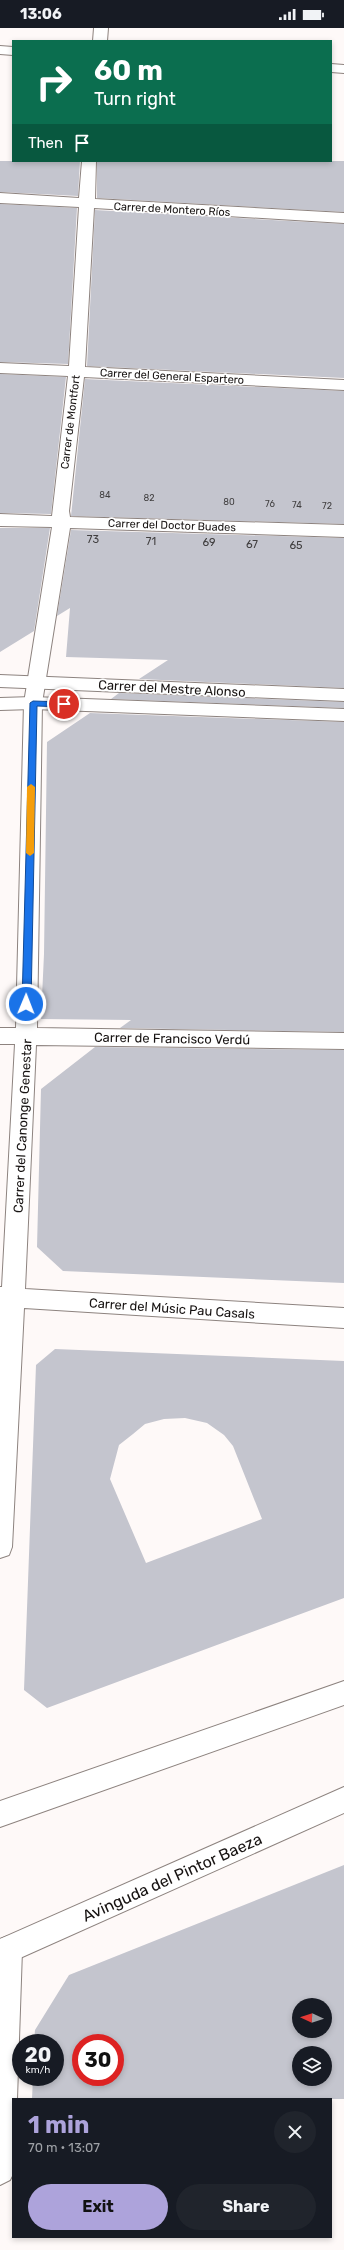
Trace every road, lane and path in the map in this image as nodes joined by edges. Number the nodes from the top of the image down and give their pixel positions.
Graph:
1 (101, 28) edge
2 (100, 40) edge
3 (0, 50) edge
4 (12, 51) edge
5 (332, 68) edge
6 (344, 69) edge
7 (89, 162) edge
8 (0, 198) edge
9 (85, 204) junction
10 (344, 218) edge
11 (0, 368) edge
12 (76, 372) junction
13 (344, 385) edge
14 (0, 520) edge
15 (62, 521) junction
16 (344, 530) edge
17 (0, 681) edge
18 (38, 682) junction
19 (344, 695) edge
20 (33, 703) junction
21 (0, 704) edge
22 (344, 715) edge
23 (26, 1035) junction
24 (0, 1036) edge
25 (344, 1041) edge
26 (7, 1298) edge
27 (344, 1318) edge
28 (0, 1547) edge
29 (344, 1693) edge
30 (344, 1800) edge
31 (0, 1814) edge
32 (4, 1952) edge
33 (0, 2170) edge

1 - 2 street
3 - 4 street
5 - 6 street
7 - 9 street, Carrer de Montfort
8 - 9 street, Carrer de Montero Ríos
9 - 10 street, Carrer de Montero Ríos
9 - 12 street, Carrer de Montfort
11 - 12 street, Carrer del General Espartero
12 - 13 street, Carrer del General Espartero
12 - 15 street, Carrer de Montfort
14 - 15 street, Carrer del Doctor Buades
15 - 16 street, Carrer del Doctor Buades
15 - 18 street, Carrer de Montfort
17 - 18 street, Carrer del Mestre Alonso
18 - 19 street, Carrer del Mestre Alonso
18 - 20 street, Carrer del Canonge Genestar
20 - 21 lane, Carrer del Mestre Alonso
20 - 22 lane, Carrer del Mestre Alonso
20 - 23 street, Carrer del Canonge Genestar
23 - 24 street, Carrer de Francisco Verdú
23 - 25 street, Carrer de Francisco Verdú
23 - 26 street, Carrer del Canonge Genestar
26 - 27 street, Carrer del Músic Pau Casals
26 - 28 street, Carrer del Canonge Genestar
29 - 31 street
30 - 32 street, Avinguda del Pintor Baeza
32 - 33 street

